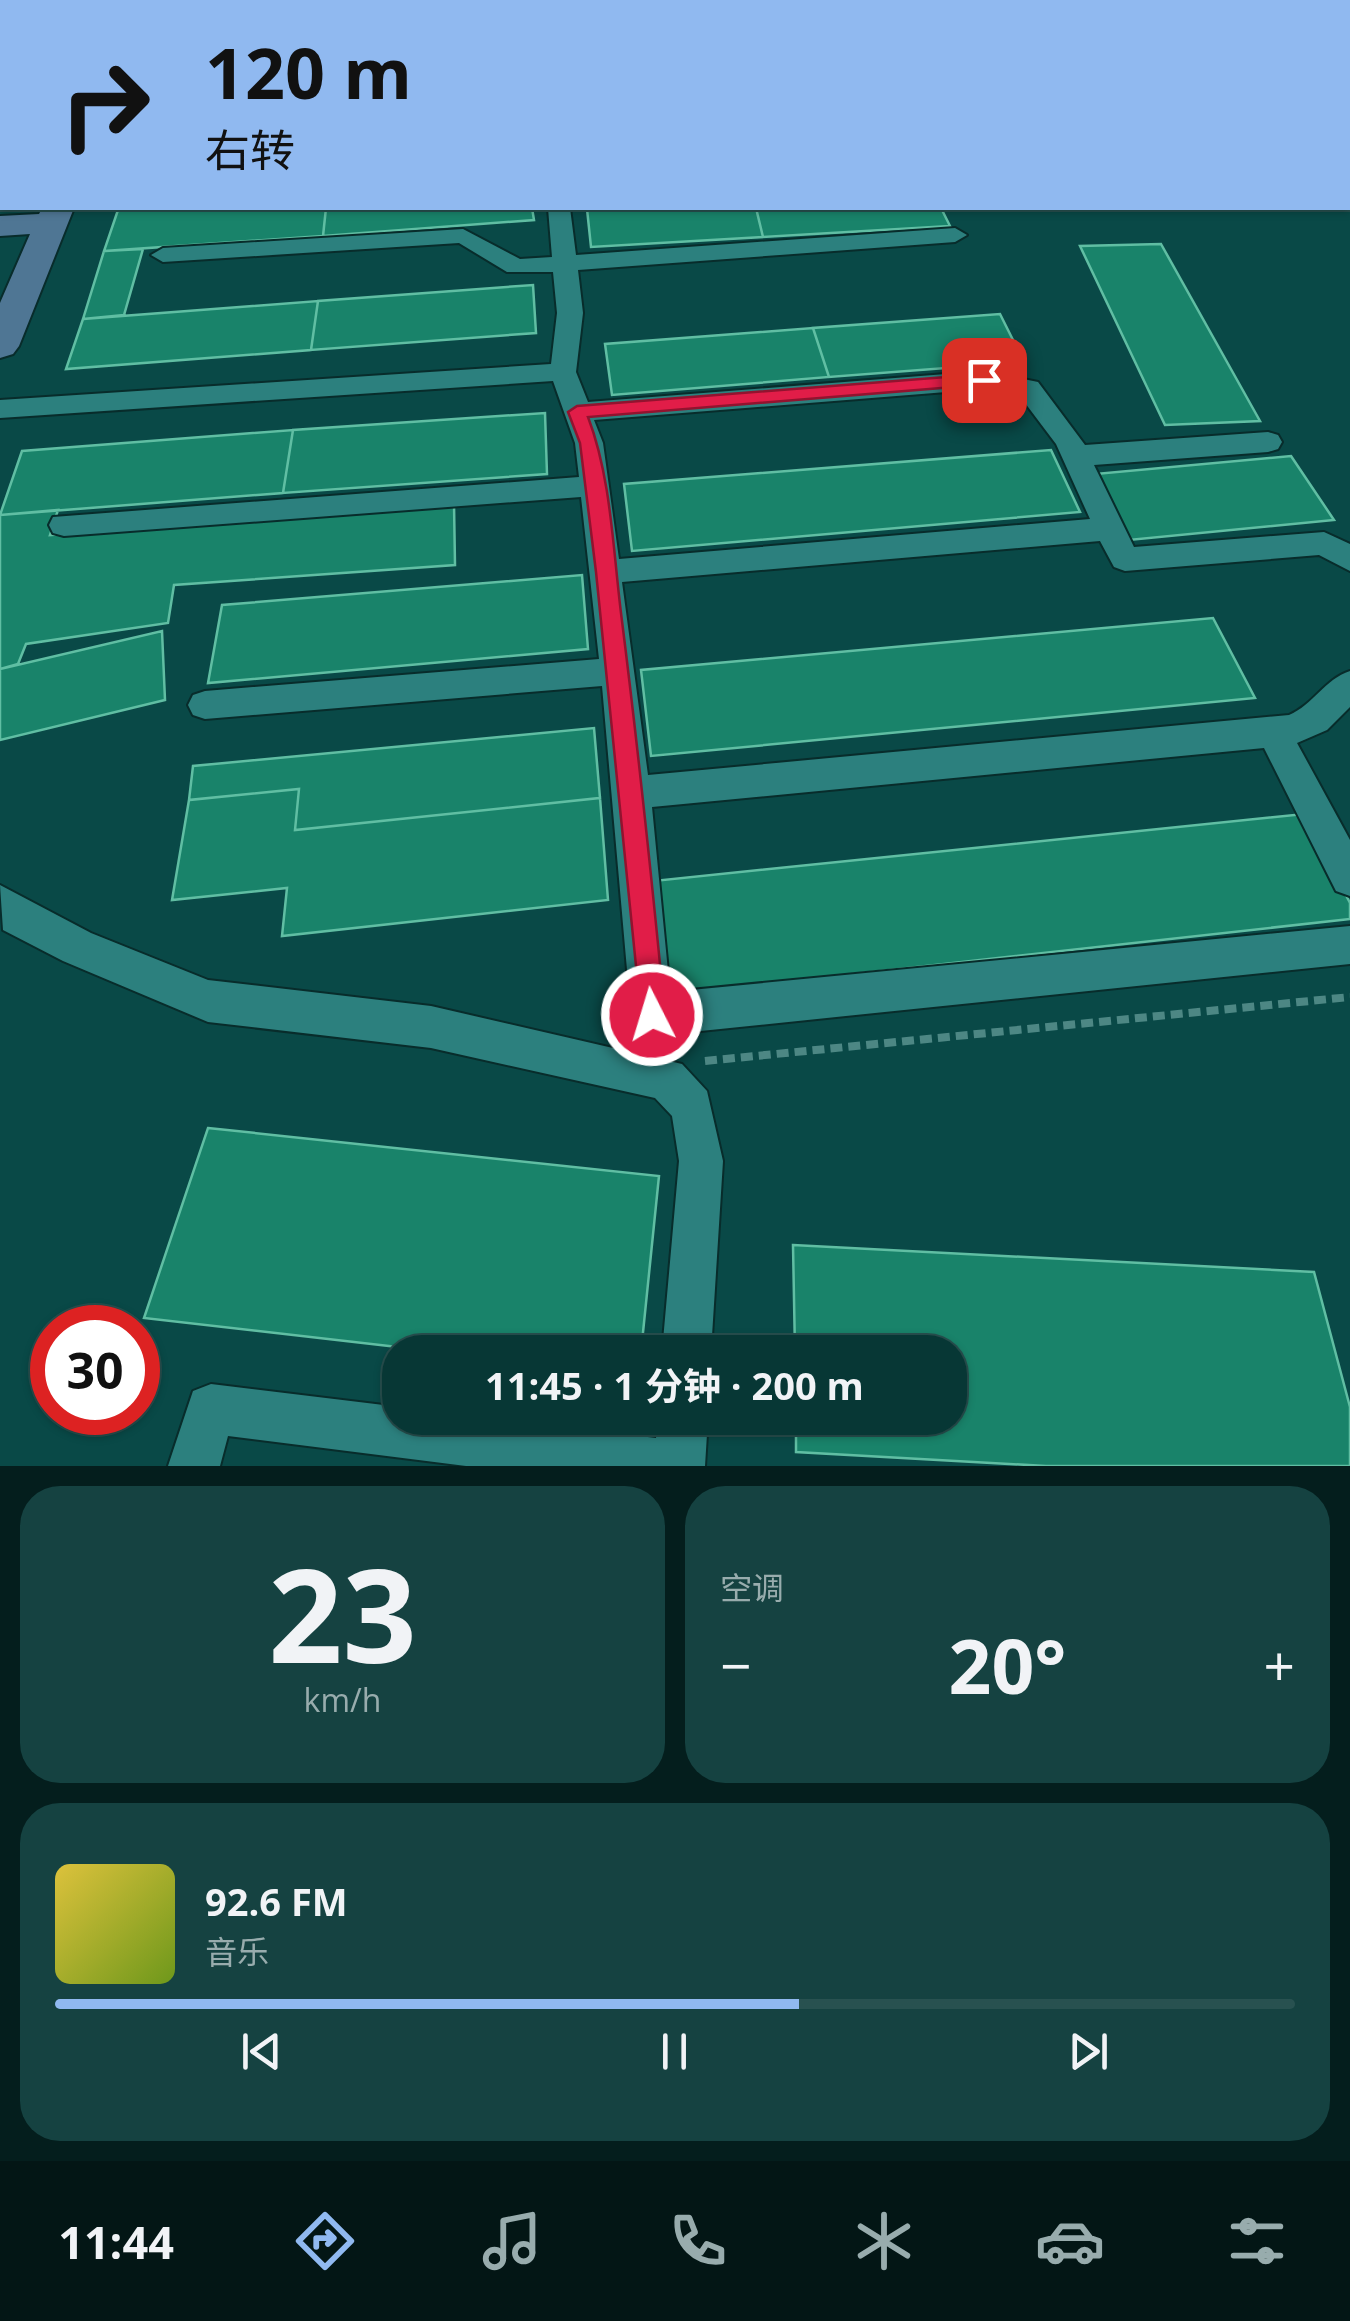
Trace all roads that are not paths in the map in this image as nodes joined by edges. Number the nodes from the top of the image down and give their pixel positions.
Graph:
1 (559, 210) edge
2 (33, 218) edge
3 (955, 235) dead end
4 (163, 255) dead end
5 (565, 264) junction
6 (0, 282) edge
7 (0, 346) edge
8 (563, 372) junction
9 (0, 408) edge
10 (577, 412) junction
11 (1268, 442) dead end
12 (1076, 456) junction
13 (594, 486) junction
14 (64, 525) dead end
15 (1109, 529) junction
16 (1350, 559) edge
17 (606, 572) junction
18 (617, 672) junction
19 (1350, 685) edge
20 (205, 705) dead end
21 (1273, 731) junction
22 (632, 793) junction
23 (1350, 878) edge
24 (0, 903) edge
25 (1350, 946) edge
26 (688, 1335) edge
27 (680, 1435) edge
28 (194, 1466) edge
29 (676, 1466) edge

1 - 5 street
2 - 6 street
2 - 7 street
3 - 5 street
4 - 5 street
5 - 8 street
8 - 9 street
8 - 10 street
10 - 12 street
10 - 13 street
11 - 12 street
12 - 15 street
13 - 14 street
13 - 17 street
15 - 16 street
15 - 17 street
17 - 18 street
18 - 20 street
18 - 22 street
19 - 21 street
21 - 22 street
21 - 23 street
22 - 25 street
24 - 26 street
27 - 29 street
28 - 29 street

